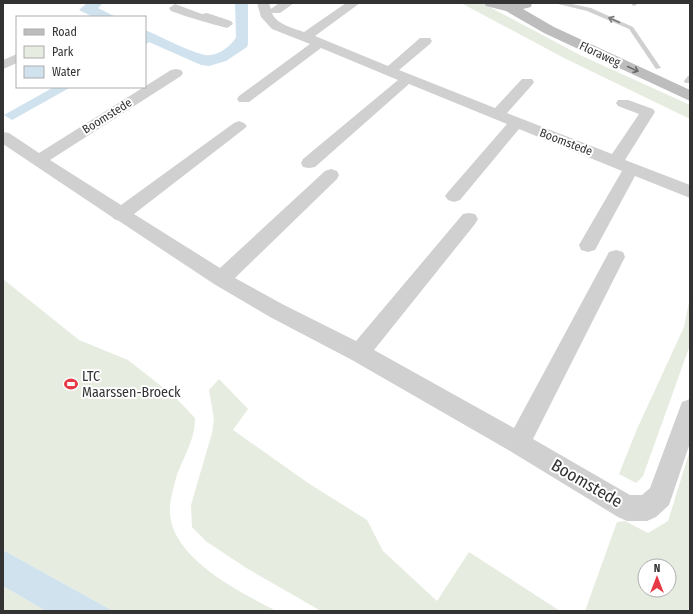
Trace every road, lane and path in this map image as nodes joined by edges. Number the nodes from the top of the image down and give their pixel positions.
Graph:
1 (263, 3) edge
2 (288, 3) edge
3 (354, 3) edge
4 (491, 3) edge
5 (557, 3) edge
6 (521, 5) edge
7 (173, 8) edge
8 (276, 10) dead end
9 (227, 24) dead end
10 (304, 38) junction
11 (425, 41) dead end
12 (318, 44) junction
13 (16, 58) edge
14 (3, 65) edge
15 (658, 68) junction
16 (389, 72) junction
17 (176, 73) dead end
18 (407, 79) junction
19 (689, 80) edge
20 (527, 82) dead end
21 (690, 96) edge
22 (244, 99) dead end
23 (624, 103) dead end
24 (497, 115) junction
25 (516, 123) junction
26 (239, 126) dead end
27 (3, 137) edge
28 (39, 160) junction
29 (309, 163) dead end
30 (624, 165) junction
31 (332, 175) dead end
32 (690, 192) edge
33 (454, 196) dead end
34 (120, 215) junction
35 (469, 219) dead end
36 (588, 245) dead end
37 (616, 257) dead end
38 (220, 279) junction
39 (359, 353) junction
40 (690, 409) edge
41 (518, 443) junction

1 - 10 street, Boomstede
2 - 8 street
3 - 10 street
4 - 6 main road
15 -> 5 lane
6 - 15 main road, Floraweg
6 -> 21 main road, Floraweg
7 - 9 street
10 - 12 street, Boomstede
11 - 16 street
12 - 16 street, Boomstede
12 - 22 street
13 - 14 street
15 - 19 main road, Floraweg
16 - 18 street, Boomstede
17 - 28 street, Boomstede
18 - 24 street, Boomstede
18 - 29 street
20 - 24 street
23 - 30 street
24 - 25 street, Boomstede
25 - 30 street, Boomstede
25 - 33 street
26 - 34 street
27 - 28 street, Boomstede
28 - 34 street, Boomstede
30 - 32 street, Boomstede
30 - 36 street
31 - 38 street
34 - 38 street, Boomstede
35 - 39 street
37 - 41 street
38 - 39 street, Boomstede
39 - 41 street, Boomstede
40 - 41 street, Boomstede

